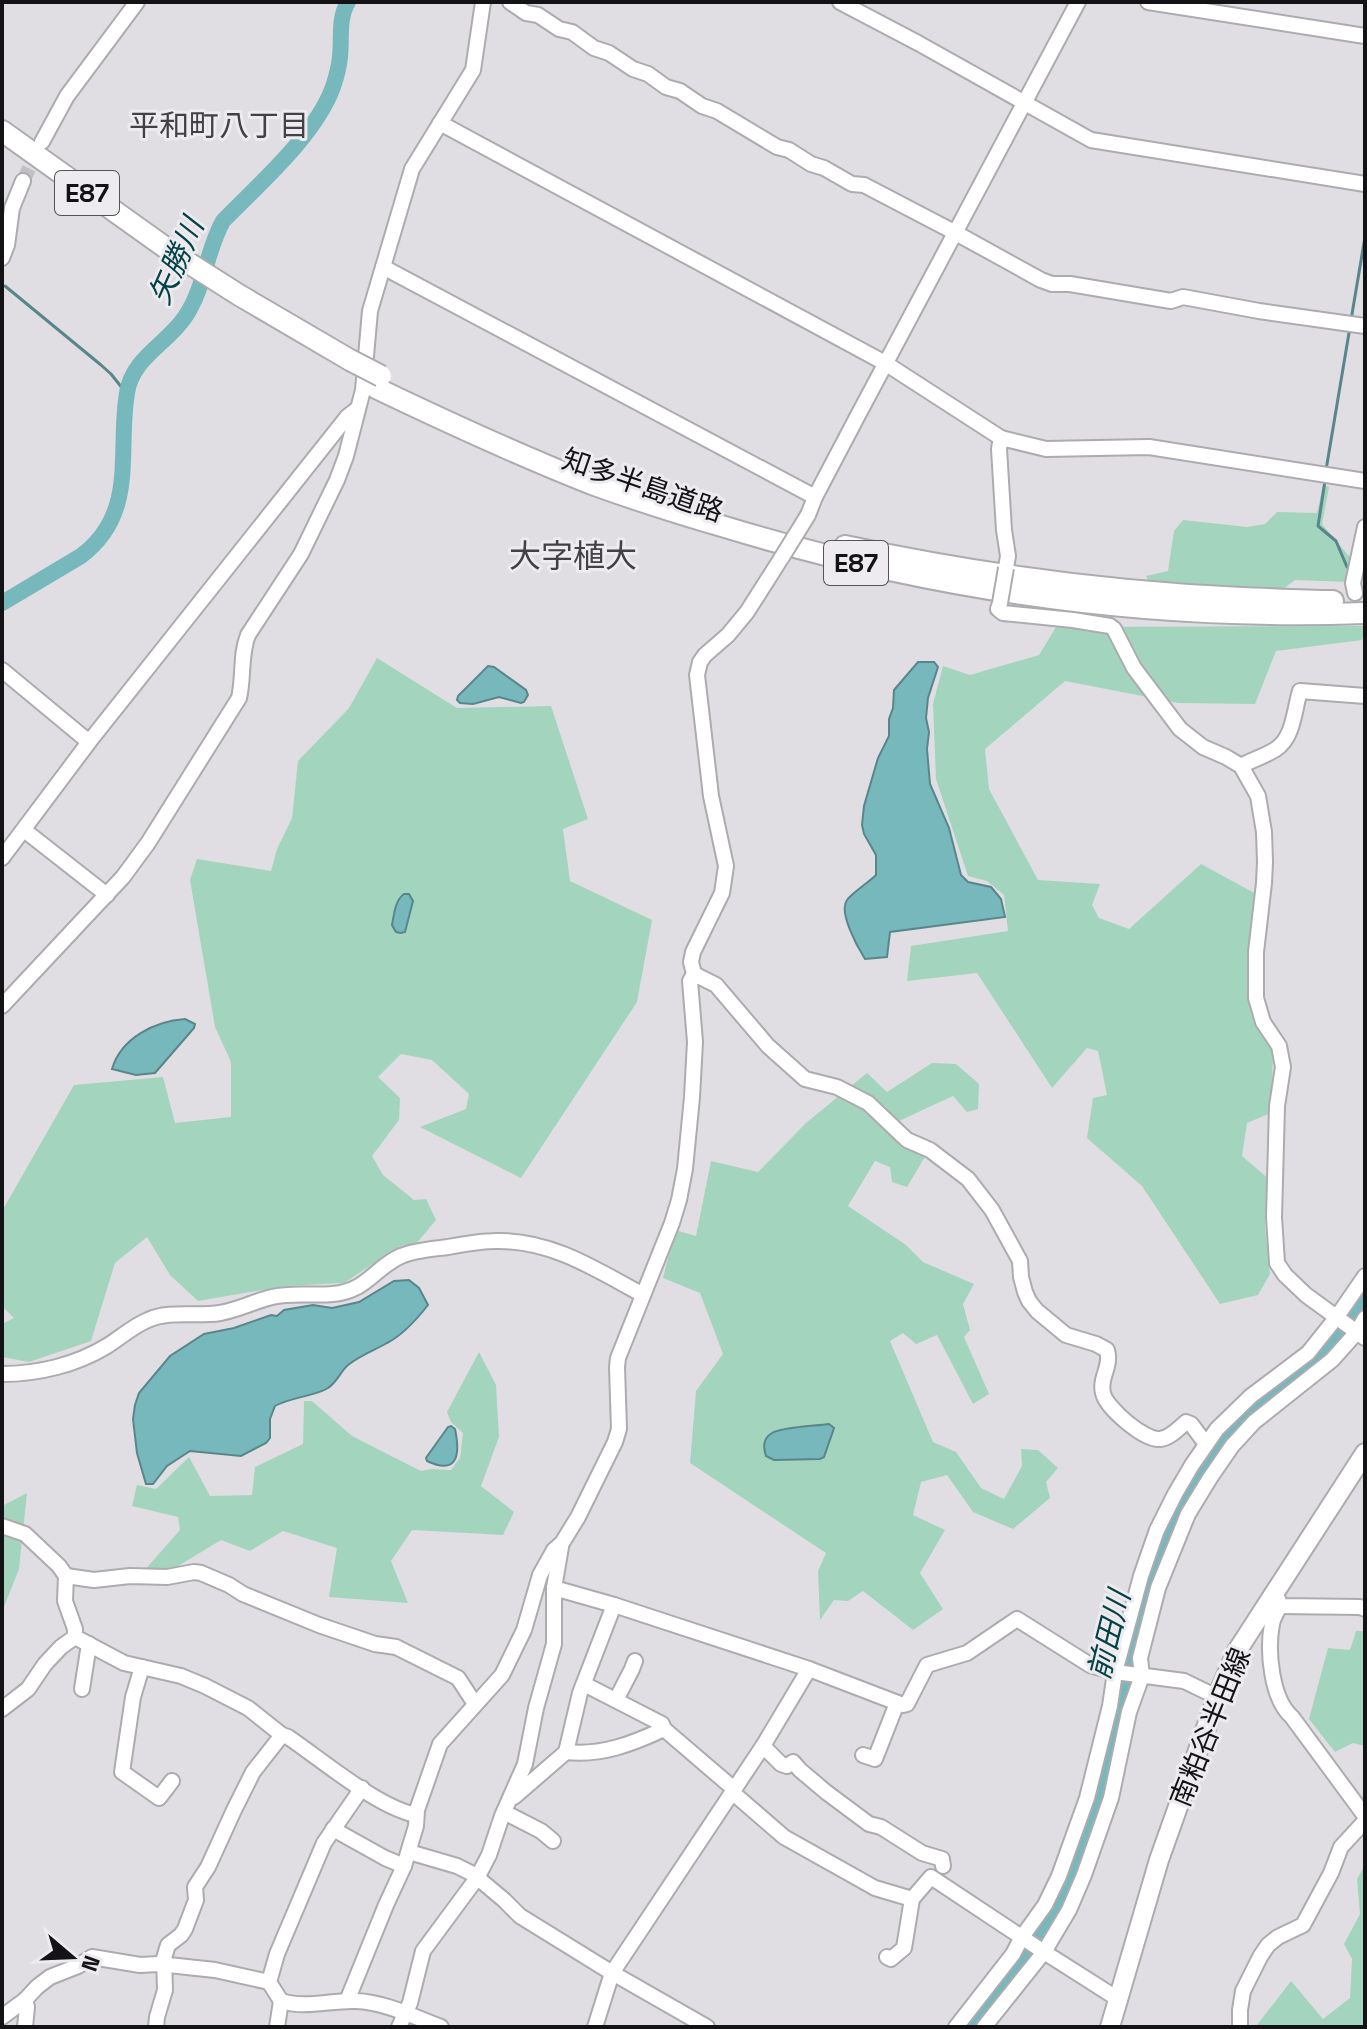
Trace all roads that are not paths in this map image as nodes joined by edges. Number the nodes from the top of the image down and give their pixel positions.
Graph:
1 (137, 2) edge
2 (483, 2) edge
3 (510, 2) edge
4 (840, 2) edge
5 (1078, 2) edge
6 (1148, 2) edge
7 (1365, 36) edge
8 (1025, 102) junction
9 (440, 123) junction
10 (2, 131) edge
11 (42, 142) tunnel mouth
12 (2, 149) edge
13 (23, 181) tunnel mouth
14 (1365, 184) edge
15 (2, 185) edge
16 (16, 196) junction
17 (954, 232) junction
18 (2, 258) edge
19 (170, 259) junction
20 (383, 267) junction
21 (1365, 326) edge
22 (885, 363) junction
23 (378, 382) junction
24 (357, 409) junction
25 (1001, 438) junction
26 (1365, 481) edge
27 (815, 497) junction
28 (1365, 527) edge
29 (1360, 597) edge
30 (1365, 613) edge
31 (2, 670) edge
32 (1365, 694) edge
33 (89, 742) junction
34 (1241, 766) junction
35 (24, 830) junction
36 (2, 858) edge
37 (107, 895) junction
38 (694, 974) junction
39 (2, 1006) edge
40 (1365, 1276) edge
41 (643, 1295) junction
42 (1365, 1318) edge
43 (1350, 1327) edge
44 (2, 1374) edge
45 (1206, 1444) junction
46 (1365, 1453) edge
47 (2, 1526) edge
48 (562, 1543) junction
49 (66, 1576) junction
50 (554, 1588) junction
51 (1278, 1598) junction
52 (614, 1605) junction
53 (1365, 1609) edge
54 (75, 1637) junction
55 (89, 1644) junction
56 (635, 1661) dead end
57 (142, 1667) junction
58 (809, 1669) junction
59 (1115, 1672) junction
60 (1142, 1676) junction
61 (584, 1684) junction
62 (82, 1689) dead end
63 (1217, 1697) junction
64 (616, 1700) junction
65 (897, 1703) junction
66 (475, 1704) junction
67 (2, 1709) edge
68 (664, 1729) junction
69 (282, 1735) junction
70 (763, 1746) junction
71 (566, 1752) junction
72 (863, 1755) dead end
73 (172, 1781) dead end
74 (362, 1788) junction
75 (733, 1790) junction
76 (506, 1808) junction
77 (416, 1815) junction
78 (1365, 1818) edge
79 (333, 1829) junction
80 (553, 1841) dead end
81 (406, 1859) junction
82 (931, 1877) junction
83 (477, 1878) junction
84 (912, 1899) junction
85 (1024, 1939) junction
86 (1042, 1951) junction
87 (887, 1957) dead end
88 (164, 1965) junction
89 (612, 1973) junction
90 (269, 1982) junction
91 (1118, 1999) junction
92 (25, 2000) junction
93 (281, 2001) junction
94 (347, 2001) junction
95 (2, 2017) edge
96 (404, 2022) edge
97 (25, 2027) edge
98 (156, 2027) edge
99 (277, 2027) edge
100 (441, 2027) edge
101 (595, 2027) edge
102 (707, 2027) edge
103 (956, 2027) edge
104 (984, 2027) edge
105 (1110, 2027) edge
106 (1240, 2027) edge

1 - 11 street
2 - 9 street
3 - 17 street
4 - 8 street
5 - 8 street
6 - 7 street
8 - 14 street
8 - 17 street
9 - 20 street
9 - 22 street
10 - 19 highway, 知多半島道路 / E87
12 - 19 highway, 知多半島道路 / E87
13 - 16 street
15 - 16 street
16 - 18 street
17 - 21 street
17 - 22 street
19 - 23 highway, 知多半島道路 / E87, bridge
20 - 24 street
20 - 27 street
22 - 25 street
22 - 27 street
23 - 29 highway, 知多半島道路 / E87
23 - 30 highway, 知多半島道路 / E87
24 - 33 street
24 - 37 street
25 - 26 street
25 - 34 street, bridge
27 - 38 street, bridge
28 - 29 street
31 - 33 street
32 - 34 street
33 - 35 street
34 - 43 street
35 - 36 street
35 - 37 street
37 - 39 street
38 - 41 street
38 - 45 street
40 - 43 street
41 - 44 street
41 - 48 street
42 - 43 street
43 - 45 street
43 - 60 street
45 - 59 street
46 - 51 main road, 南粕谷半田線
47 - 49 street
48 - 50 street
48 - 66 street
49 - 54 street
49 - 66 street
50 - 52 street
50 - 76 street
51 - 53 street
51 - 63 main road, 南粕谷半田線
51 - 78 street
52 - 58 street
52 - 61 street
54 - 55 street
54 - 67 street
55 - 57 street
55 - 62 street
56 - 64 street
57 - 69 street
57 - 73 street
58 - 65 street
58 - 70 street
59 - 60 street
59 - 65 street
59 - 85 street
60 - 63 street
60 - 86 street
61 - 64 street
61 - 71 street
63 - 91 main road, 南粕谷半田線
64 - 68 street
65 - 72 street
66 - 77 street
68 - 71 street
68 - 75 street
69 - 74 street
69 - 88 street
70 - 75 street
70 - 82 street
71 - 76 street
74 - 77 street
74 - 79 street
75 - 84 street
75 - 89 street
76 - 80 street
76 - 83 street
77 - 81 street
78 - 106 street
79 - 81 street
79 - 90 street
81 - 83 street
81 - 94 street
82 - 84 street
82 - 85 street
83 - 89 street
83 - 96 street
84 - 87 street
85 - 86 street
85 - 103 street
86 - 91 street
86 - 104 street
88 - 90 street
88 - 92 street
88 - 98 street
89 - 101 street
89 - 102 street
90 - 93 street
91 - 105 main road, 南粕谷半田線
92 - 95 street
92 - 97 street
93 - 94 street
93 - 99 street
94 - 96 street
96 - 100 street

